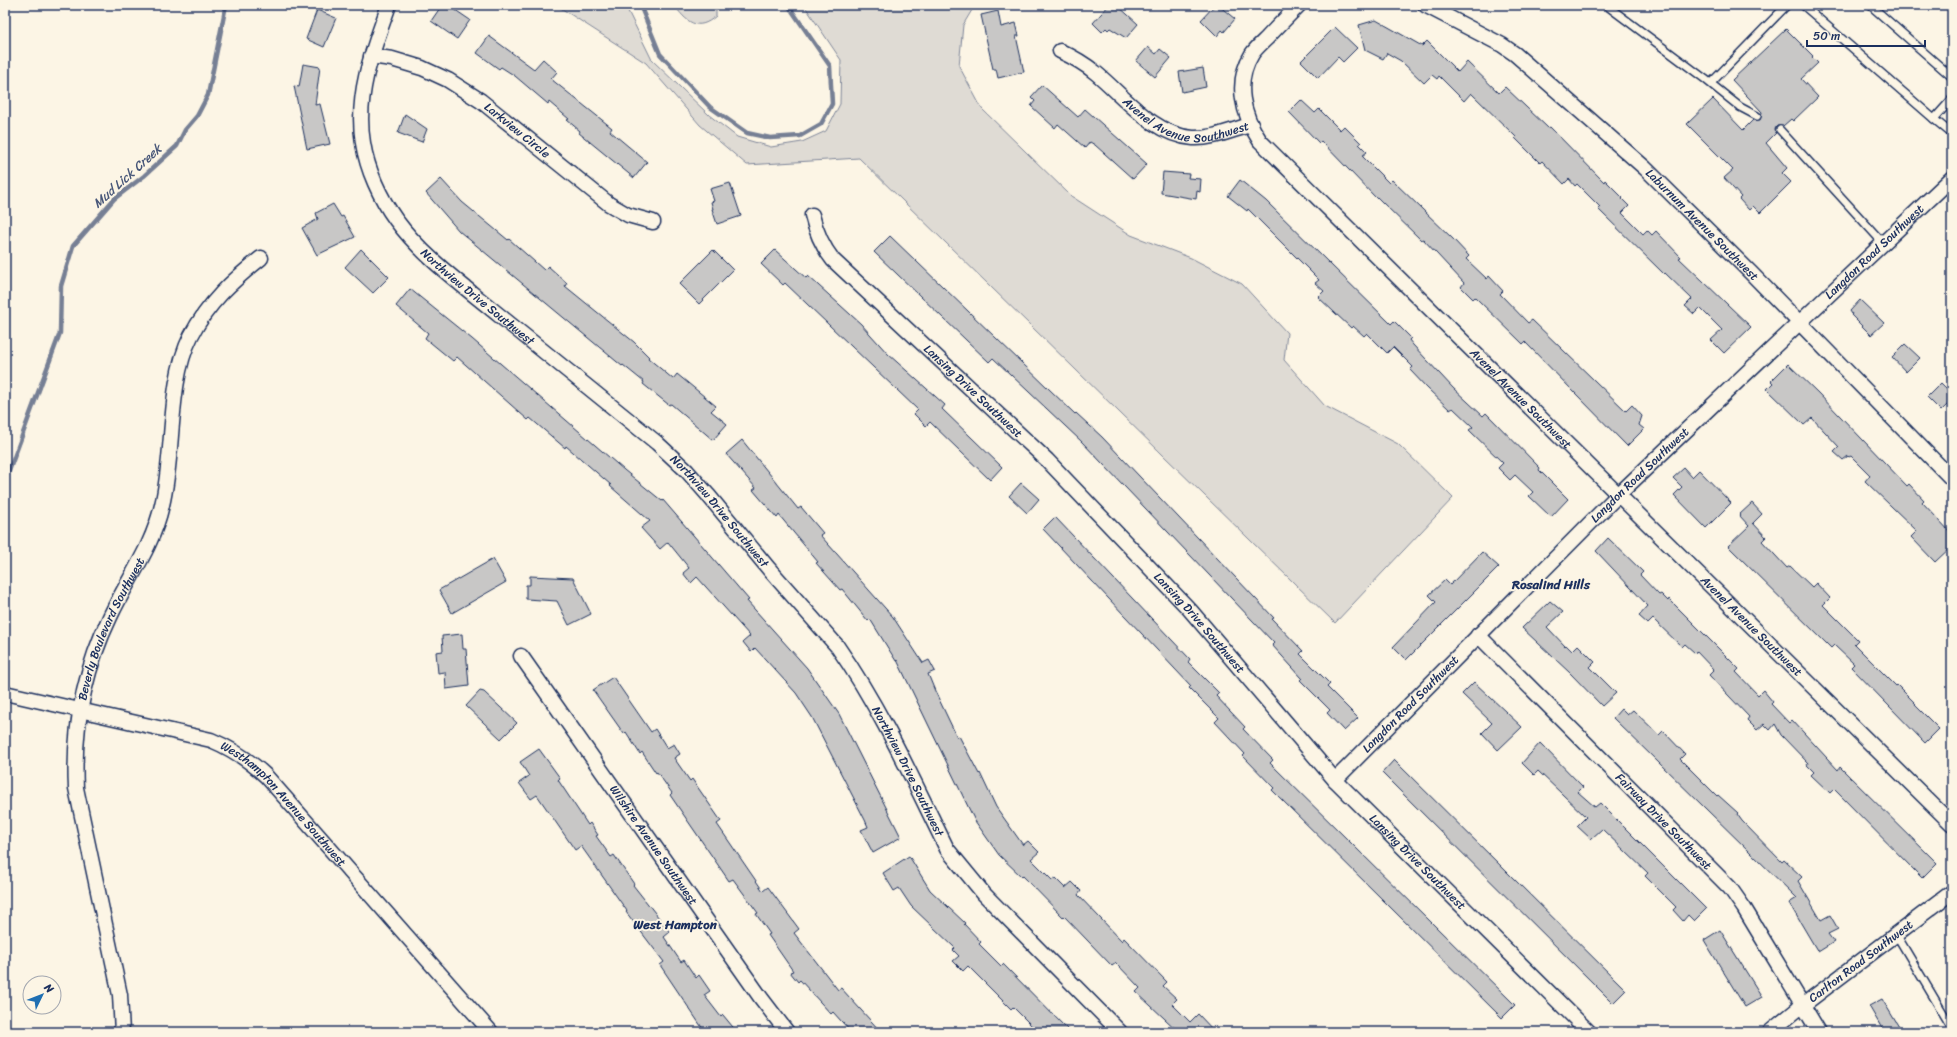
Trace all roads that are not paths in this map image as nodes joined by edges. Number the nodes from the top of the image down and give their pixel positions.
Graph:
1 (389, 5) edge
2 (1299, 5) edge
3 (1425, 5) edge
4 (1606, 5) edge
5 (1787, 5) edge
6 (1803, 5) edge
7 (1870, 5) edge
8 (1060, 51) dead end
9 (371, 56) junction
10 (1952, 77) edge
11 (1711, 83) junction
12 (1952, 99) edge
13 (1757, 116) dead end
14 (1934, 119) junction
15 (1250, 125) junction
16 (1780, 130) dead end
17 (1952, 134) edge
18 (1952, 178) edge
19 (812, 215) dead end
20 (653, 222) dead end
21 (1883, 243) junction
22 (261, 258) dead end
23 (1799, 322) junction
24 (1952, 479) edge
25 (1619, 494) junction
26 (1478, 635) junction
27 (521, 656) dead end
28 (5, 693) edge
29 (80, 710) junction
30 (1335, 780) junction
31 (1952, 824) edge
32 (1952, 892) edge
33 (1896, 934) junction
34 (1803, 1004) junction
35 (1952, 1028) edge
36 (122, 1032) edge
37 (491, 1032) edge
38 (788, 1032) edge
39 (1120, 1032) edge
40 (1589, 1032) edge
41 (1770, 1032) edge
42 (1819, 1032) edge

1 - 9 street, Northview Drive Southwest
2 - 15 street
3 - 23 street, Laburnum Avenue Southwest
4 - 11 lane
5 - 11 lane
6 - 14 lane
7 - 10 lane
8 - 15 street, Avenel Avenue Southwest
9 - 20 street, Larkview Circle
9 - 39 street, Northview Drive Southwest
11 - 13 lane
12 - 14 lane
14 - 17 lane
15 - 25 street, Avenel Avenue Southwest
16 - 21 lane
18 - 21 street, Langdon Road Southwest
19 - 30 street, Lansing Drive Southwest
21 - 23 street, Langdon Road Southwest
22 - 29 street, Beverly Boulevard Southwest
23 - 24 street, Laburnum Avenue Southwest
23 - 25 street, Langdon Road Southwest
25 - 26 street, Langdon Road Southwest
25 - 31 street, Avenel Avenue Southwest
26 - 30 street, Langdon Road Southwest
26 - 34 street, Fairway Drive Southwest
27 - 38 street, Wilshire Avenue Southwest
28 - 29 street, Westhampton Avenue Southwest
29 - 36 street, Beverly Boulevard Southwest
29 - 37 street, Westhampton Avenue Southwest
30 - 40 street, Lansing Drive Southwest
32 - 33 street, Carlton Road Southwest
33 - 34 street, Carlton Road Southwest
33 - 35 lane
34 - 41 street, Carlton Road Southwest
34 - 42 street, Fairway Drive Southwest

